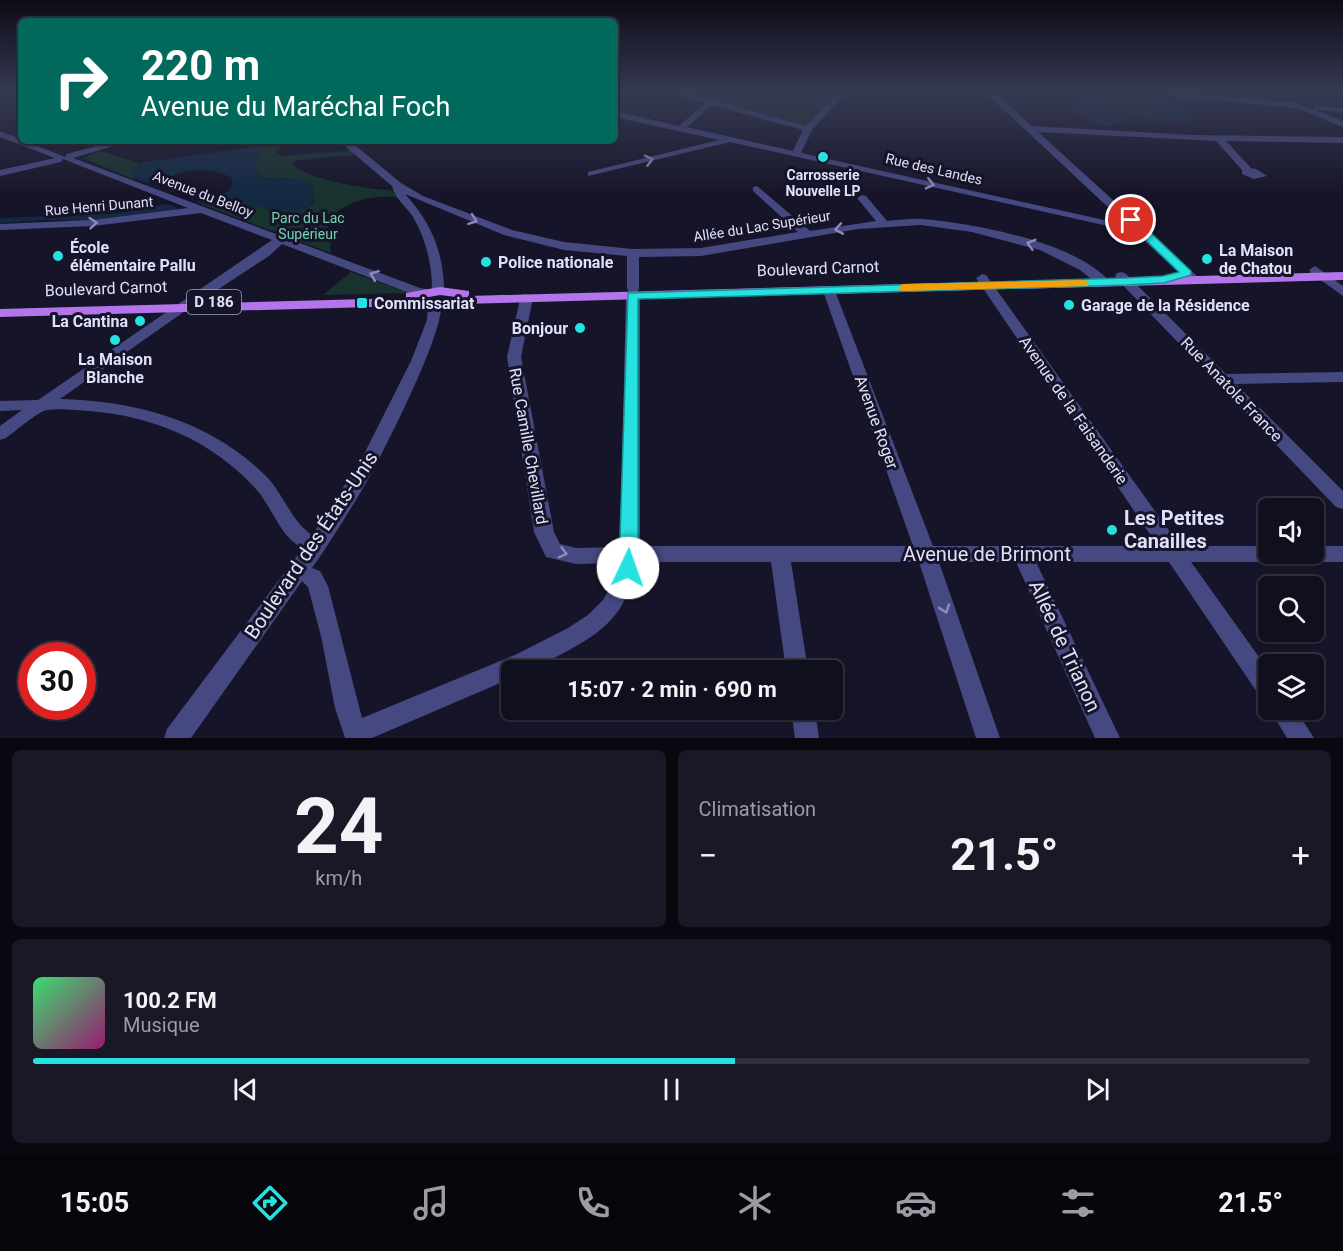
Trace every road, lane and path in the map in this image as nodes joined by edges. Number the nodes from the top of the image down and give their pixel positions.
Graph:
1 (673, 127) edge
2 (802, 127) edge
3 (680, 129) joint
4 (808, 129) joint
5 (1030, 129) joint
6 (0, 134) edge
7 (1218, 138) junction
8 (728, 140) junction
9 (1343, 140) edge
10 (18, 141) edge
11 (27, 144) edge
12 (114, 144) edge
13 (348, 144) edge
14 (796, 154) junction
15 (64, 158) junction
16 (1248, 171) dead end
17 (0, 172) edge
18 (592, 174) dead end
19 (397, 185) junction
20 (757, 189) dead end
21 (862, 198) dead end
22 (415, 201) junction
23 (200, 210) junction
24 (883, 223) junction
25 (0, 226) edge
26 (1141, 229) junction
27 (808, 235) junction
28 (281, 239) junction
29 (633, 253) junction
30 (1343, 269) edge
31 (1319, 274) junction
32 (1191, 276) junction
33 (1343, 276) edge
34 (1124, 279) junction
35 (1102, 280) junction
36 (985, 282) junction
37 (828, 288) junction
38 (633, 292) junction
39 (1343, 292) edge
40 (436, 298) junction
41 (526, 298) junction
42 (185, 305) junction
43 (0, 308) edge
44 (0, 313) edge
45 (1336, 378) edge
46 (1222, 380) junction
47 (1343, 390) edge
48 (0, 406) edge
49 (40, 407) junction
50 (0, 420) edge
51 (0, 434) edge
52 (1343, 502) edge
53 (316, 545) junction
54 (630, 554) junction
55 (926, 554) junction
56 (1022, 554) junction
57 (1175, 554) junction
58 (1343, 554) edge
59 (780, 555) junction
60 (297, 571) junction
61 (796, 660) edge
62 (1258, 674) edge
63 (804, 720) edge
64 (1289, 720) edge
65 (356, 736) edge
66 (176, 738) edge
67 (807, 738) edge
68 (988, 738) edge
69 (1108, 738) edge
70 (1302, 738) edge

1 - 3 street, Rue des Landes
2 - 4 street
3 - 8 street, Rue des Landes
4 - 14 street
5 - 7 street
5 - 26 street
6 - 10 street, Avenue du Belloy
7 - 9 street
7 - 16 street
8 - 14 street, Rue des Landes
18 -> 8 street
11 - 15 street, Avenue du Belloy
12 - 15 street
13 - 19 street
14 -> 26 street, Rue des Landes
15 - 17 street
15 - 23 street, Avenue du Belloy
19 - 22 street
19 - 22 street
20 - 27 street
21 - 24 street
22 -> 29 street, Allée du Lac Supérieur
22 - 40 street, Boulevard des États-Unis
25 -> 23 street, Rue Henri Dunant
23 - 28 street, Avenue du Belloy
24 -> 27 street, Allée du Lac Supérieur
35 -> 24 street, Allée du Lac Supérieur
26 - 32 street
27 - 29 street, Allée du Lac Supérieur
40 -> 28 street, Avenue du Belloy
28 - 42 street
29 - 38 street
30 - 31 main road, D 186
31 - 32 main road, D 186
31 - 33 main road, D 186
31 - 39 street
32 - 34 main road, D 186
32 - 34 main road, D 186
34 - 35 main road, D 186
34 - 46 street, Rue Anatole France
35 - 36 main road, D 186
36 - 37 main road, D 186
36 - 57 street, Avenue de la Faisanderie
37 - 38 main road, D 186
37 - 55 street, Avenue Roger
38 - 40 main road, Boulevard Carnot / D 186
38 - 41 main road, D 186
38 - 54 street
40 - 41 main road, Boulevard Carnot / D 186
40 - 42 main road, Boulevard Carnot / D 186
40 - 53 street, Boulevard des États-Unis
41 -> 54 street, Rue Camille Chevillard
42 - 43 main road, Boulevard Carnot / D 186
42 - 44 main road, Boulevard Carnot / D 186
42 - 49 street
45 - 46 street
45 - 47 street
46 - 52 street, Rue Anatole France
48 - 49 street
49 - 50 street
49 - 51 street
49 - 53 street
53 - 60 street, Boulevard des États-Unis
54 - 59 street, Avenue de Brimont
54 - 65 street
55 - 56 street, Avenue de Brimont
55 - 59 street, Avenue de Brimont
55 -> 68 street
56 - 57 street, Avenue de Brimont
56 - 69 street, Allée de Trianon
57 - 58 street, Avenue de Brimont
57 - 62 street, Avenue de la Faisanderie
59 - 61 street
60 - 65 street
60 - 66 street, Boulevard des États-Unis
63 - 67 street
64 - 70 street

